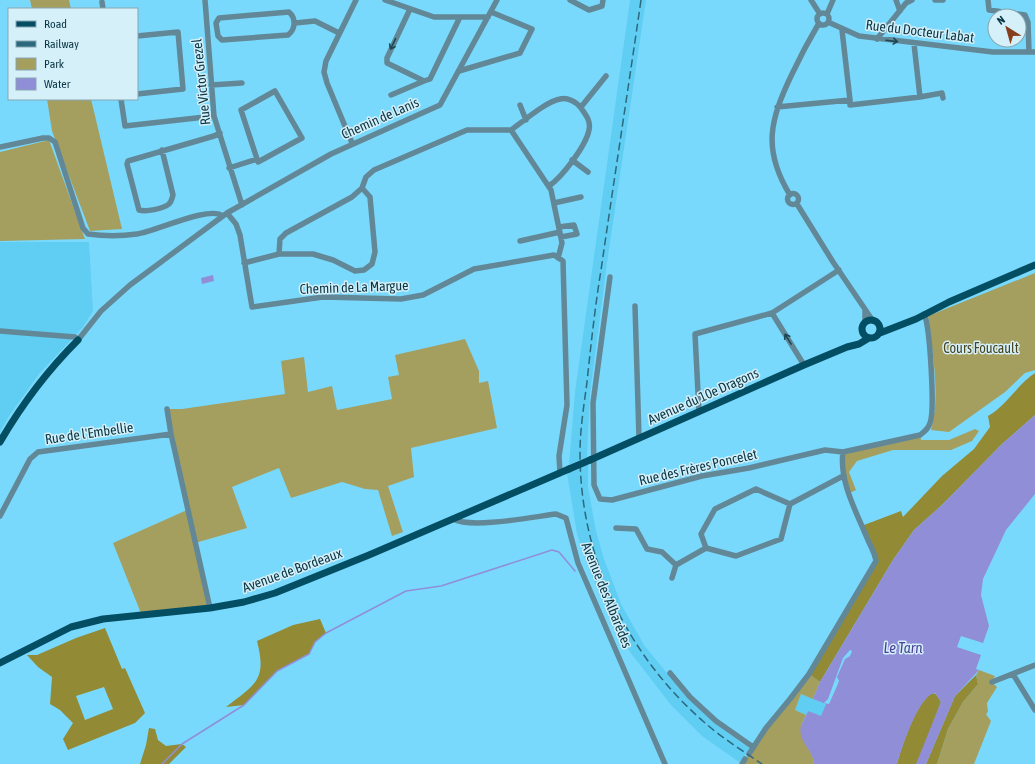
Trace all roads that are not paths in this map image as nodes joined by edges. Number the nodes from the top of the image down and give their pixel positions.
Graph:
1 (205, 0) edge
2 (356, 0) edge
3 (385, 0) edge
4 (497, 0) edge
5 (570, 0) edge
6 (603, 0) edge
7 (811, 0) edge
8 (833, 0) edge
9 (896, 0) edge
10 (912, 0) edge
11 (935, 0) edge
12 (943, 0) edge
13 (988, 0) edge
14 (102, 2) dead end
15 (103, 8) edge
16 (410, 9) junction
17 (900, 11) junction
18 (489, 14) junction
19 (823, 14) junction
20 (460, 17) junction
21 (828, 22) junction
22 (295, 23) junction
23 (819, 23) junction
24 (842, 30) junction
25 (217, 31) junction
26 (207, 32) junction
27 (339, 33) junction
28 (138, 36) edge
29 (877, 39) junction
30 (914, 44) junction
31 (1032, 52) edge
32 (459, 71) junction
33 (606, 76) dead end
34 (424, 81) junction
35 (242, 83) dead end
36 (211, 85) junction
37 (138, 94) edge
38 (391, 95) dead end
39 (920, 98) junction
40 (943, 98) dead end
41 (121, 100) edge
42 (850, 100) junction
43 (520, 104) dead end
44 (581, 107) junction
45 (777, 107) junction
46 (214, 116) junction
47 (526, 120) junction
48 (511, 130) junction
49 (220, 133) junction
50 (352, 143) junction
51 (0, 147) edge
52 (162, 150) junction
53 (257, 159) junction
54 (572, 160) junction
55 (229, 168) junction
56 (588, 172) dead end
57 (549, 186) junction
58 (362, 188) junction
59 (581, 197) dead end
60 (554, 203) junction
61 (242, 205) junction
62 (225, 215) junction
63 (560, 232) junction
64 (520, 241) dead end
65 (279, 254) junction
66 (558, 258) junction
67 (244, 263) junction
68 (1035, 265) edge
69 (839, 270) junction
70 (610, 277) dead end
71 (635, 306) dead end
72 (864, 308) junction
73 (772, 314) junction
74 (924, 314) junction
75 (876, 322) junction
76 (865, 323) junction
77 (0, 331) edge
78 (863, 332) junction
79 (880, 333) junction
80 (869, 338) junction
81 (78, 340) junction
82 (856, 344) junction
83 (804, 365) junction
84 (167, 409) dead end
85 (699, 412) junction
86 (171, 434) junction
87 (639, 438) junction
88 (0, 442) edge
89 (843, 452) junction
90 (592, 459) junction
91 (560, 473) junction
92 (843, 476) junction
93 (790, 504) junction
94 (0, 516) edge
95 (453, 519) junction
96 (616, 528) dead end
97 (706, 548) junction
98 (676, 565) junction
99 (672, 578) dead end
100 (210, 608) junction
101 (0, 662) edge
102 (1035, 665) edge
103 (670, 673) dead end
104 (1012, 674) junction
105 (992, 682) dead end
106 (1035, 710) edge
107 (753, 747) junction
108 (749, 754) dead end
109 (665, 764) edge

1 - 26 street, Rue Victor Grezel
2 - 27 street
3 - 16 street
4 - 18 street, Chemin de Lanis
5 - 6 street
7 - 19 street
8 - 19 street
9 - 17 street
10 - 17 street
11 - 12 street
13 - 31 street
14 - 15 street
16 - 20 street
16 -> 34 street
17 - 29 street
18 - 20 street
18 - 32 street, Chemin de Lanis
18 - 32 street
19 - 21 street
19 - 23 street
20 - 34 street
21 - 23 street
21 - 24 street, Rue du Docteur Labat
22 - 25 street
22 - 25 street
22 - 27 street
23 - 45 street
24 - 29 street, Rue du Docteur Labat
24 - 42 street
25 - 26 street
26 - 36 street, Rue Victor Grezel
27 - 50 street
28 - 37 street
29 -> 30 street, Rue du Docteur Labat
30 - 31 street, Rue du Docteur Labat
30 - 39 street
32 - 50 street, Chemin de Lanis
33 - 44 street
34 - 38 street
35 - 36 street
36 - 46 street, Rue Victor Grezel
39 - 40 street
39 - 42 street
41 - 46 street
42 - 45 street
43 - 47 street
44 - 47 street
44 - 54 street
45 - 69 street
46 - 49 street, Rue Victor Grezel
47 - 48 street
48 - 57 street
48 - 58 street
49 - 52 street
49 - 55 street, Rue Victor Grezel
50 - 61 street, Chemin de Lanis
51 - 62 street
52 - 52 street
53 - 53 street
53 - 55 street
54 - 56 street
54 - 57 street
55 - 61 street, Rue Victor Grezel
57 - 60 street
58 - 65 street
58 - 65 street
59 - 60 street
60 - 63 street
61 - 62 street, Chemin de Lanis
62 - 67 street, Chemin de La Margue
62 - 81 street
63 - 64 street
63 - 66 street
65 - 67 street
66 - 67 street, Chemin de La Margue
66 - 91 street
68 - 74 main road
69 - 72 street
69 - 73 street
70 - 90 street
71 - 87 street
72 - 75 street
72 - 76 street
83 -> 73 street
73 - 85 street
74 - 75 main road
74 - 79 main road
74 - 89 street
75 - 76 main road
75 - 79 main road
76 - 78 main road
77 - 81 street
78 - 80 main road
78 - 82 main road
79 - 80 main road
80 - 82 main road, Avenue du 10e Dragons
81 - 88 main road
82 - 83 main road, Avenue du 10e Dragons
83 - 85 main road, Avenue du 10e Dragons
84 - 86 street
85 - 87 main road, Avenue du 10e Dragons
86 - 94 street, Rue de l'Embellie
86 - 100 street
87 - 90 main road, Avenue du 10e Dragons
89 - 90 street, Rue des Frères Poncelet
89 - 92 street
90 - 91 main road, Avenue du 10e Dragons, bridge
91 - 95 main road, Avenue de Bordeaux
92 - 93 street
92 - 107 street
93 - 97 street
93 - 97 street
95 - 100 main road, Avenue de Bordeaux
95 - 109 street, Avenue des Albarèdes
96 - 98 street
97 - 98 street
98 - 99 street
100 - 101 main road, Avenue de Bordeaux
102 - 104 street
103 - 107 street
104 - 105 street
104 - 106 street
107 - 108 street

